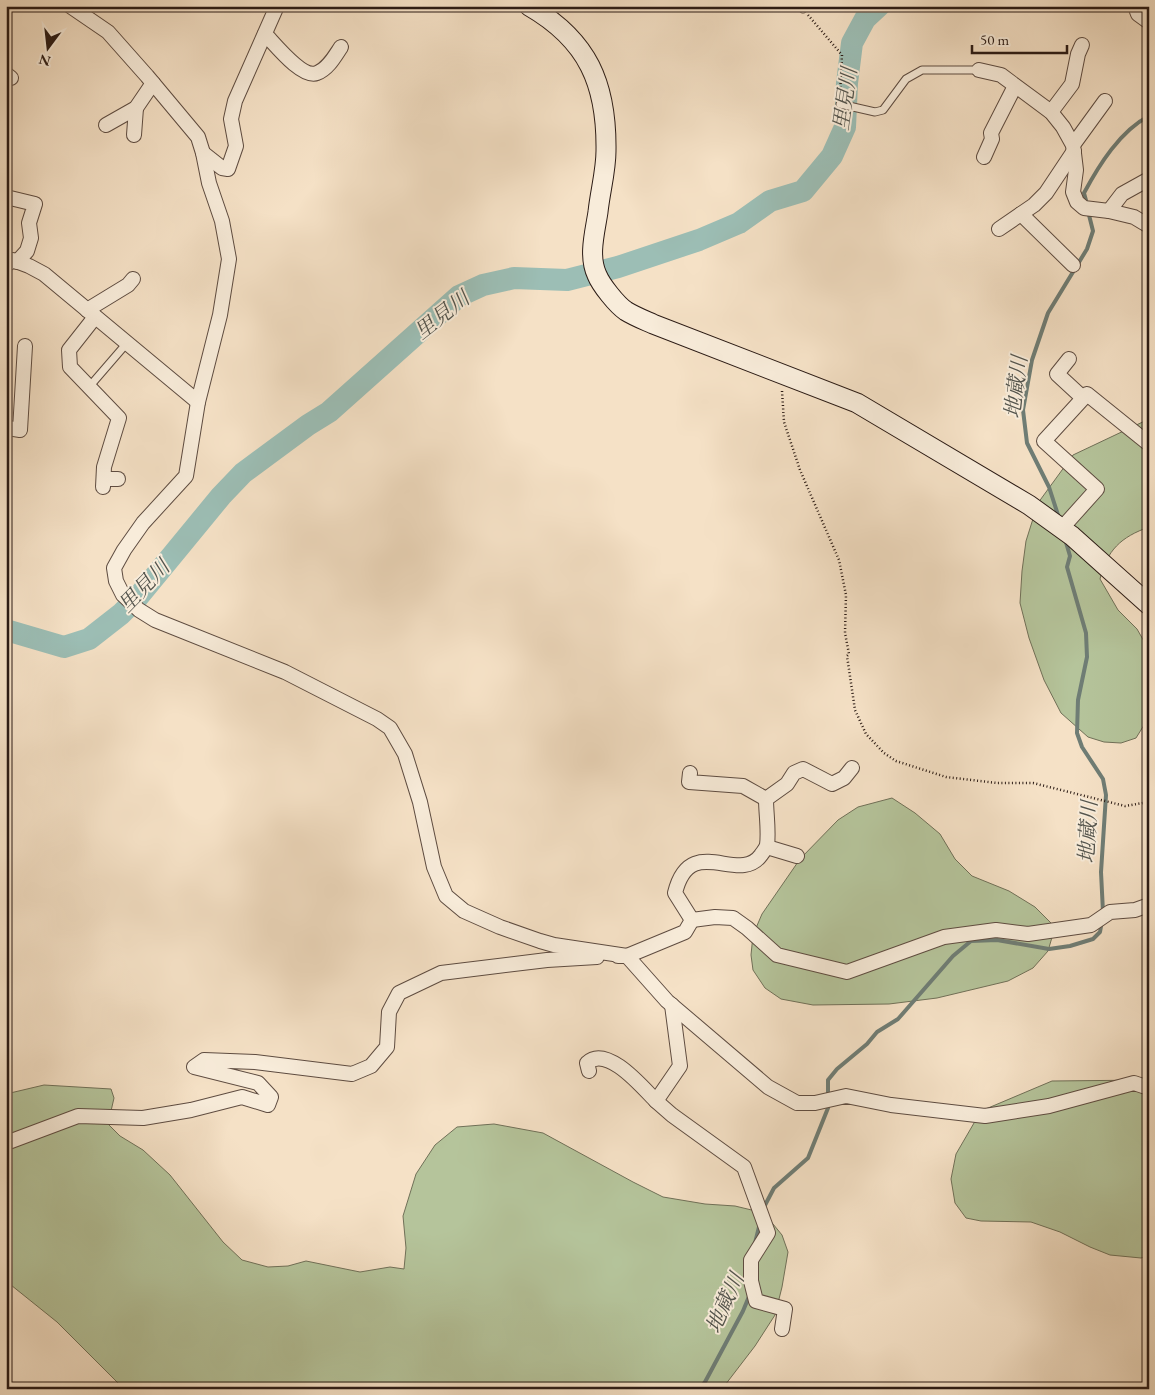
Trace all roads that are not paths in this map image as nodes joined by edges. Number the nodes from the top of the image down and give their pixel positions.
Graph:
1 (70, 6) edge
2 (278, 6) edge
3 (529, 6) edge
4 (1136, 6) edge
5 (1149, 22) edge
6 (265, 34) junction
7 (1082, 45) dead end
8 (341, 47) dead end
9 (979, 70) joint
10 (153, 83) junction
11 (1015, 86) junction
12 (1104, 101) dead end
13 (840, 104) road end
14 (136, 108) junction
15 (1051, 112) junction
16 (106, 125) dead end
17 (134, 135) dead end
18 (1074, 148) junction
19 (203, 153) junction
20 (984, 157) dead end
21 (1149, 180) edge
22 (6, 197) edge
23 (1109, 211) junction
24 (1021, 214) junction
25 (1149, 226) edge
26 (999, 229) dead end
27 (12, 263) edge
28 (1073, 265) dead end
29 (133, 279) dead end
30 (91, 314) junction
31 (127, 343) junction
32 (25, 346) dead end
33 (1069, 359) dead end
34 (89, 387) junction
35 (1082, 398) junction
36 (198, 402) junction
37 (6, 426) edge
38 (1149, 444) edge
39 (118, 479) dead end
40 (1062, 528) junction
41 (1149, 605) edge
42 (852, 768) dead end
43 (690, 773) dead end
44 (766, 799) junction
45 (767, 847) junction
46 (797, 856) dead end
47 (1149, 905) edge
48 (692, 920) junction
49 (627, 956) junction
50 (672, 1005) junction
51 (589, 1071) dead end
52 (1149, 1088) edge
53 (656, 1100) junction
54 (6, 1143) edge
55 (782, 1329) dead end

1 - 10 street
2 - 6 street
3 - 40 street
4 - 5 street
6 - 8 street
6 - 19 street
7 - 15 street
9 - 11 street
9 - 13 lane
10 - 14 street
10 - 19 street
11 - 15 street
11 - 20 street
12 - 18 street
14 - 16 street
14 - 17 street
15 - 18 street
18 - 23 street
18 - 24 street
19 - 36 street
21 - 23 street
22 - 27 street
23 - 25 street
24 - 26 street
24 - 28 street
27 - 30 street
29 - 30 street
30 - 31 street
30 - 34 street
31 - 34 lane
31 - 36 street
32 - 37 street
33 - 35 street
34 - 39 street
35 - 38 street
35 - 40 street
36 - 49 street
40 - 41 street
42 - 44 street
43 - 44 street
44 - 45 street
45 - 46 street
45 - 48 street
47 - 48 street
48 - 49 street
49 - 50 street
49 - 54 street
50 - 52 street
50 - 53 street
51 - 53 street
53 - 55 street

